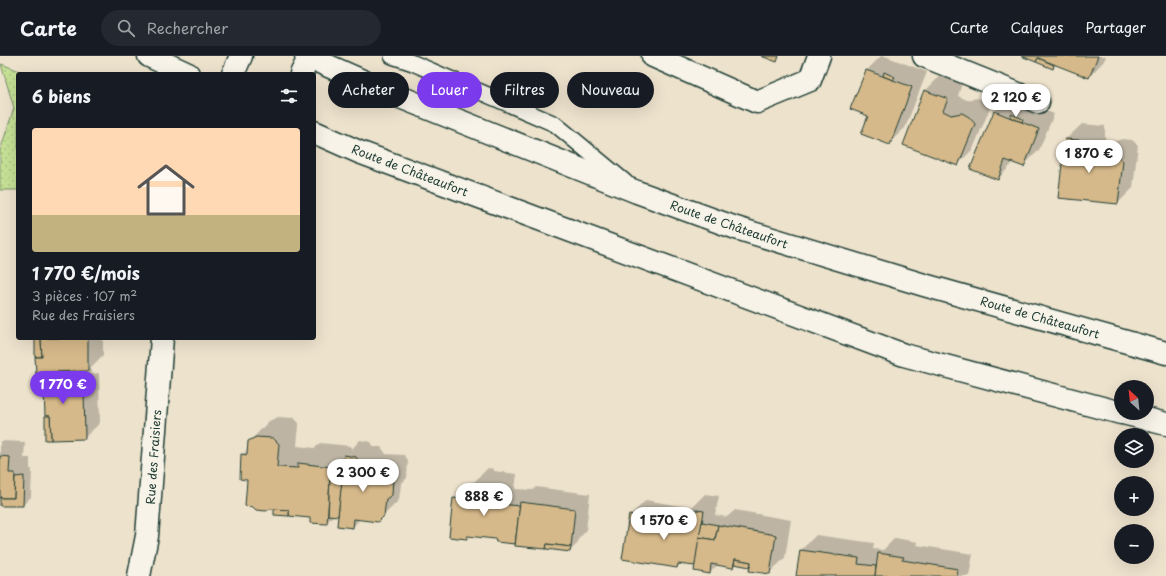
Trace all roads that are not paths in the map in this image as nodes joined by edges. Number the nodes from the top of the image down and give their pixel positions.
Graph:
1 (149, 56) edge
2 (241, 56) edge
3 (392, 56) edge
4 (653, 56) edge
5 (819, 56) edge
6 (924, 56) edge
7 (309, 60) edge
8 (184, 72) edge
9 (235, 72) edge
10 (1038, 102) dead end
11 (316, 133) edge
12 (637, 192) junction
13 (162, 340) edge
14 (1166, 353) edge
15 (1114, 411) edge
16 (1150, 420) edge
17 (1166, 424) edge
18 (139, 576) edge

1 - 8 main road
2 - 9 main road
3 - 12 lane
4 - 5 main road
6 - 10 main road
7 - 12 main road, Route de Châteaufort
11 - 15 main road, Route de Châteaufort
12 - 14 main road, Route de Châteaufort
13 - 18 main road, Rue des Fraisiers
16 - 17 main road, Route de Châteaufort

